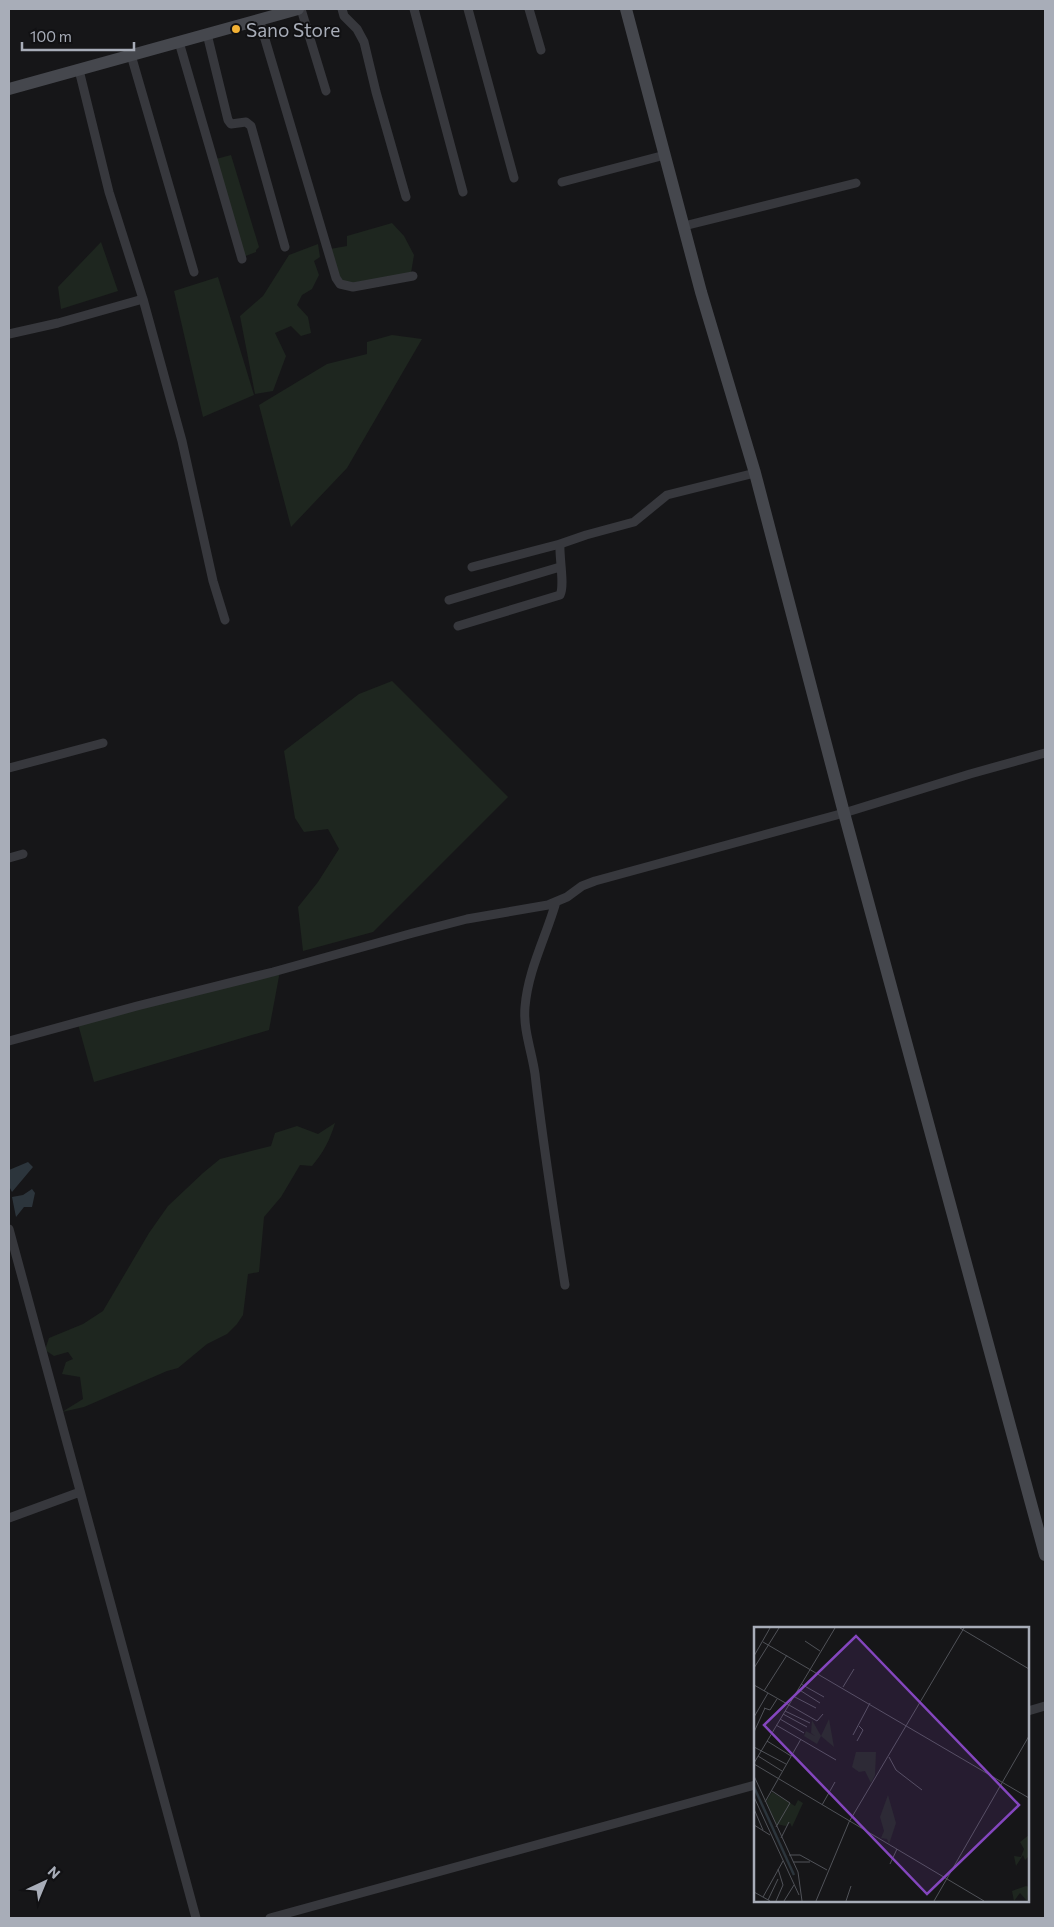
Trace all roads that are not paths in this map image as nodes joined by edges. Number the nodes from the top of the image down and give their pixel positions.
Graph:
1 (299, 9) edge
2 (342, 9) edge
3 (414, 9) edge
4 (468, 9) edge
5 (528, 9) edge
6 (626, 9) edge
7 (258, 14) edge
8 (208, 34) junction
9 (179, 42) junction
10 (541, 50) dead end
11 (131, 55) junction
12 (79, 70) junction
13 (9, 89) edge
14 (326, 91) dead end
15 (665, 155) junction
16 (514, 178) dead end
17 (562, 182) dead end
18 (856, 183) dead end
19 (463, 192) dead end
20 (406, 197) dead end
21 (684, 226) junction
22 (285, 247) dead end
23 (242, 259) dead end
24 (194, 272) dead end
25 (413, 276) dead end
26 (143, 299) junction
27 (9, 334) edge
28 (754, 472) junction
29 (560, 544) junction
30 (472, 567) dead end
31 (560, 567) junction
32 (449, 600) dead end
33 (225, 620) dead end
34 (458, 626) dead end
35 (103, 743) dead end
36 (1045, 753) edge
37 (9, 768) edge
38 (844, 813) junction
39 (23, 854) dead end
40 (9, 858) edge
41 (556, 902) junction
42 (9, 1041) edge
43 (9, 1229) edge
44 (565, 1285) dead end
45 (80, 1492) junction
46 (9, 1518) edge
47 (1045, 1555) edge
48 (1045, 1706) edge
49 (1029, 1711) edge
50 (754, 1785) edge
51 (196, 1918) edge
52 (270, 1918) edge

1 - 7 street
1 - 14 street
2 - 20 street
3 - 19 street
4 - 16 street
5 - 10 street
6 - 15 street
7 - 8 street
7 - 25 street
8 - 9 street
8 - 22 street
9 - 11 street
9 - 23 street
11 - 12 street
11 - 24 street
12 - 13 street
12 - 26 street
15 - 17 street
15 - 21 street
18 - 21 street
21 - 28 street
26 - 27 street
26 - 33 street
28 - 29 street
28 - 38 street
29 - 30 street
29 - 31 street
31 - 32 street
31 - 34 street
35 - 37 street
36 - 38 street
38 - 41 street
38 - 47 street
39 - 40 street
41 - 42 street
41 - 44 street
43 - 45 street
45 - 46 street
45 - 51 street
48 - 49 street
50 - 52 street

